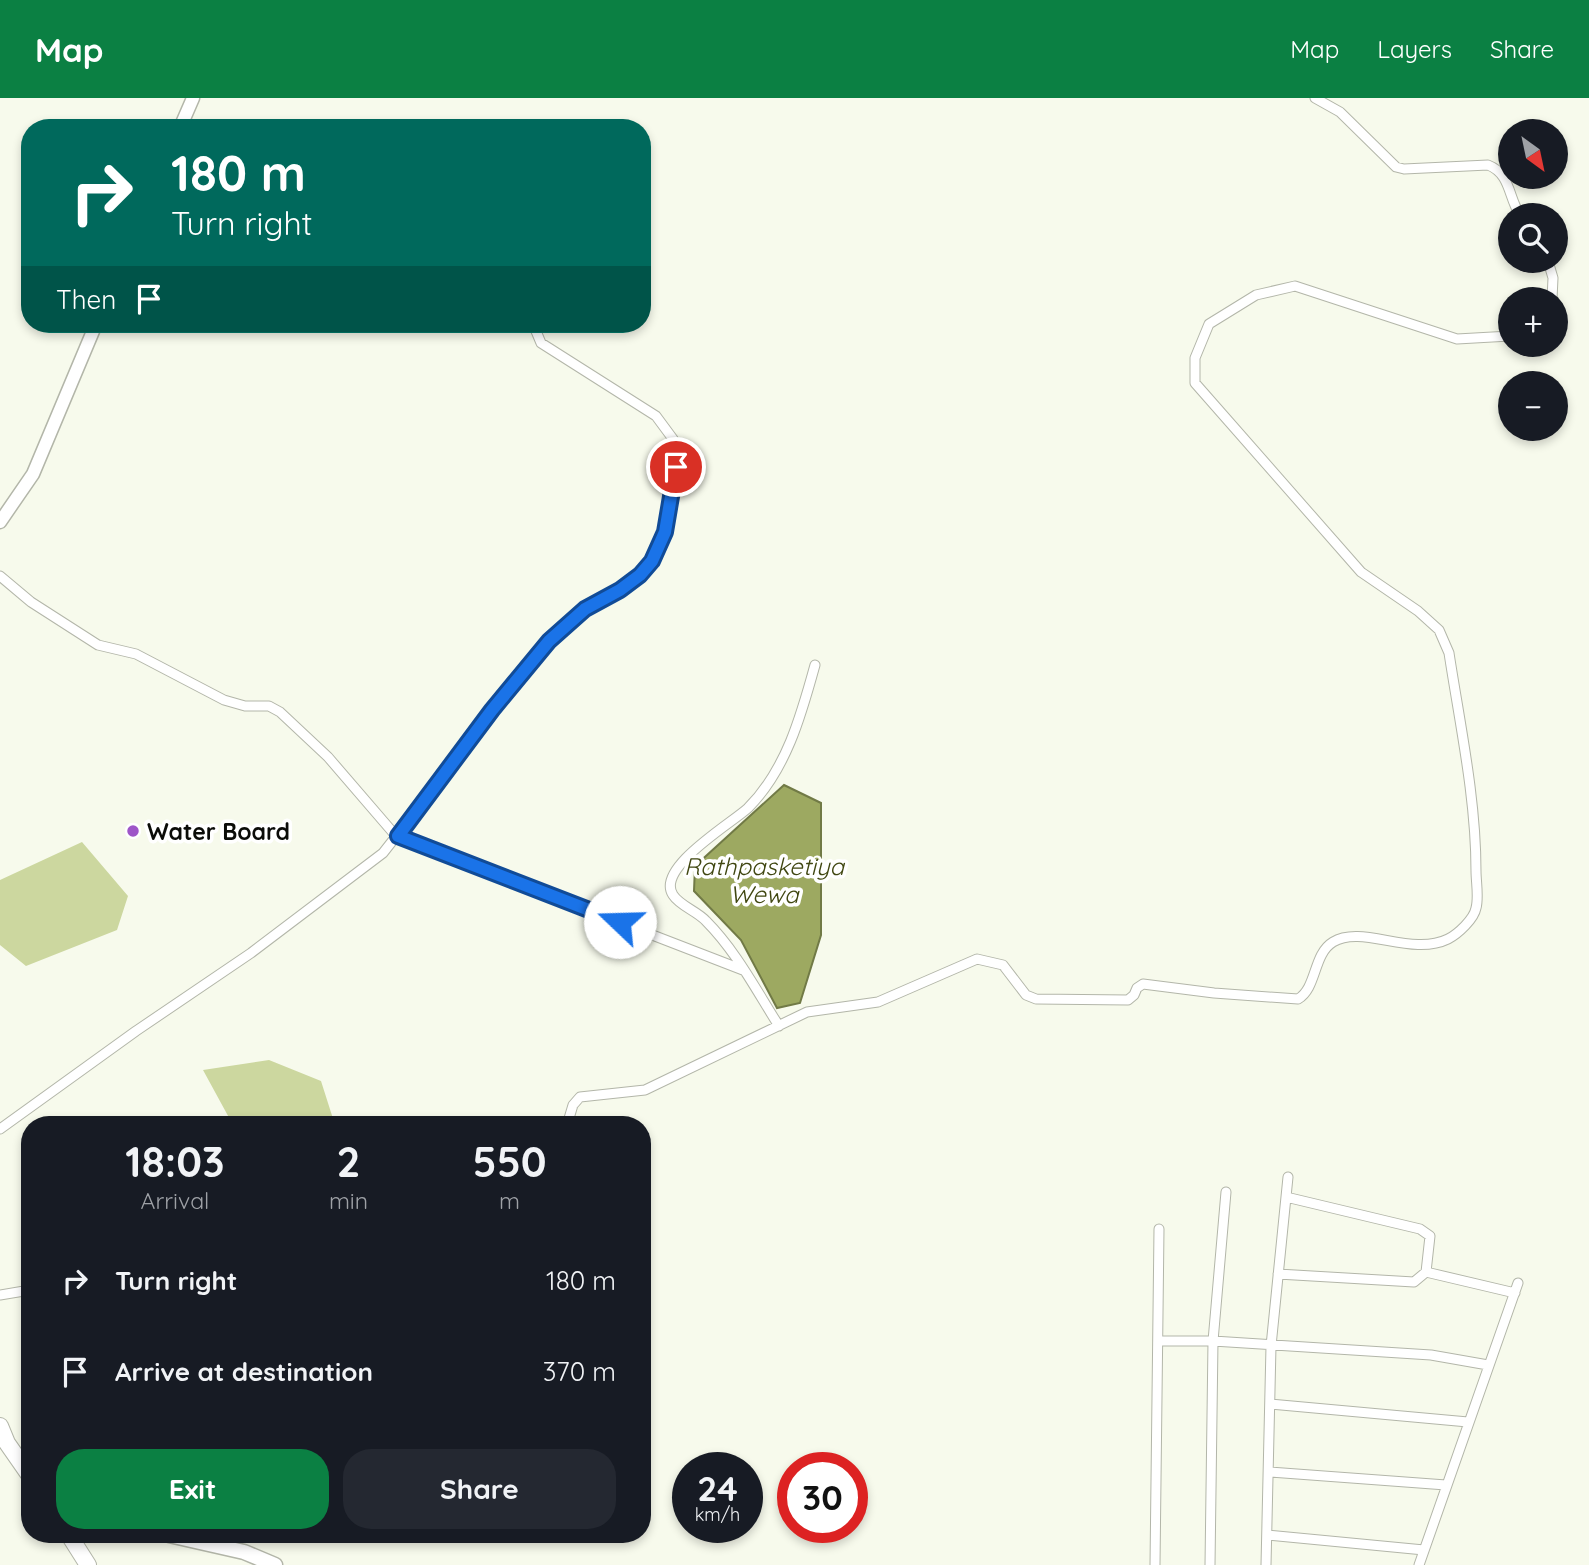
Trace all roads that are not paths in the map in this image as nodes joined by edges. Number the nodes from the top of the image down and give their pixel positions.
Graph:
1 (193, 98) edge
2 (1315, 98) edge
3 (184, 119) edge
4 (1513, 203) edge
5 (92, 333) edge
6 (537, 333) edge
7 (1498, 337) edge
8 (0, 522) edge
9 (0, 576) edge
10 (815, 665) dead end
11 (398, 836) junction
12 (743, 970) junction
13 (779, 1026) junction
14 (570, 1116) edge
15 (0, 1129) edge
16 (1288, 1177) dead end
17 (1226, 1192) dead end
18 (1286, 1197) junction
19 (1159, 1229) dead end
20 (1426, 1272) junction
21 (1278, 1274) junction
22 (21, 1292) edge
23 (0, 1295) edge
24 (1158, 1340) junction
25 (1213, 1340) junction
26 (1271, 1346) junction
27 (1488, 1365) junction
28 (1270, 1404) junction
29 (1468, 1422) junction
30 (0, 1426) edge
31 (4, 1446) edge
32 (21, 1466) edge
33 (1269, 1472) junction
34 (1446, 1485) junction
35 (1268, 1535) junction
36 (74, 1543) edge
37 (204, 1543) edge
38 (1424, 1550) junction
39 (88, 1565) edge
40 (275, 1565) edge
41 (1154, 1565) edge
42 (1210, 1565) edge
43 (1266, 1565) edge
44 (1419, 1565) edge

1 - 3 street
2 - 4 street
5 - 8 street
6 - 11 street
7 - 13 street
9 - 11 street
10 - 12 street
11 - 12 street
11 - 15 street
12 - 13 street
13 - 14 street
16 - 18 street
17 - 25 street
18 - 20 street
18 - 21 street
19 - 24 street
20 - 21 street
20 - 27 street
21 - 26 street
22 - 23 street
24 - 25 street
24 - 41 street
25 - 26 street
25 - 42 street
26 - 27 street
26 - 28 street
27 - 29 street
28 - 29 street
28 - 33 street
29 - 34 street
30 - 31 highway
31 - 32 highway
33 - 34 street
33 - 35 street
34 - 38 street
35 - 38 street
35 - 43 street
36 - 39 highway
37 - 40 main road
38 - 44 street

